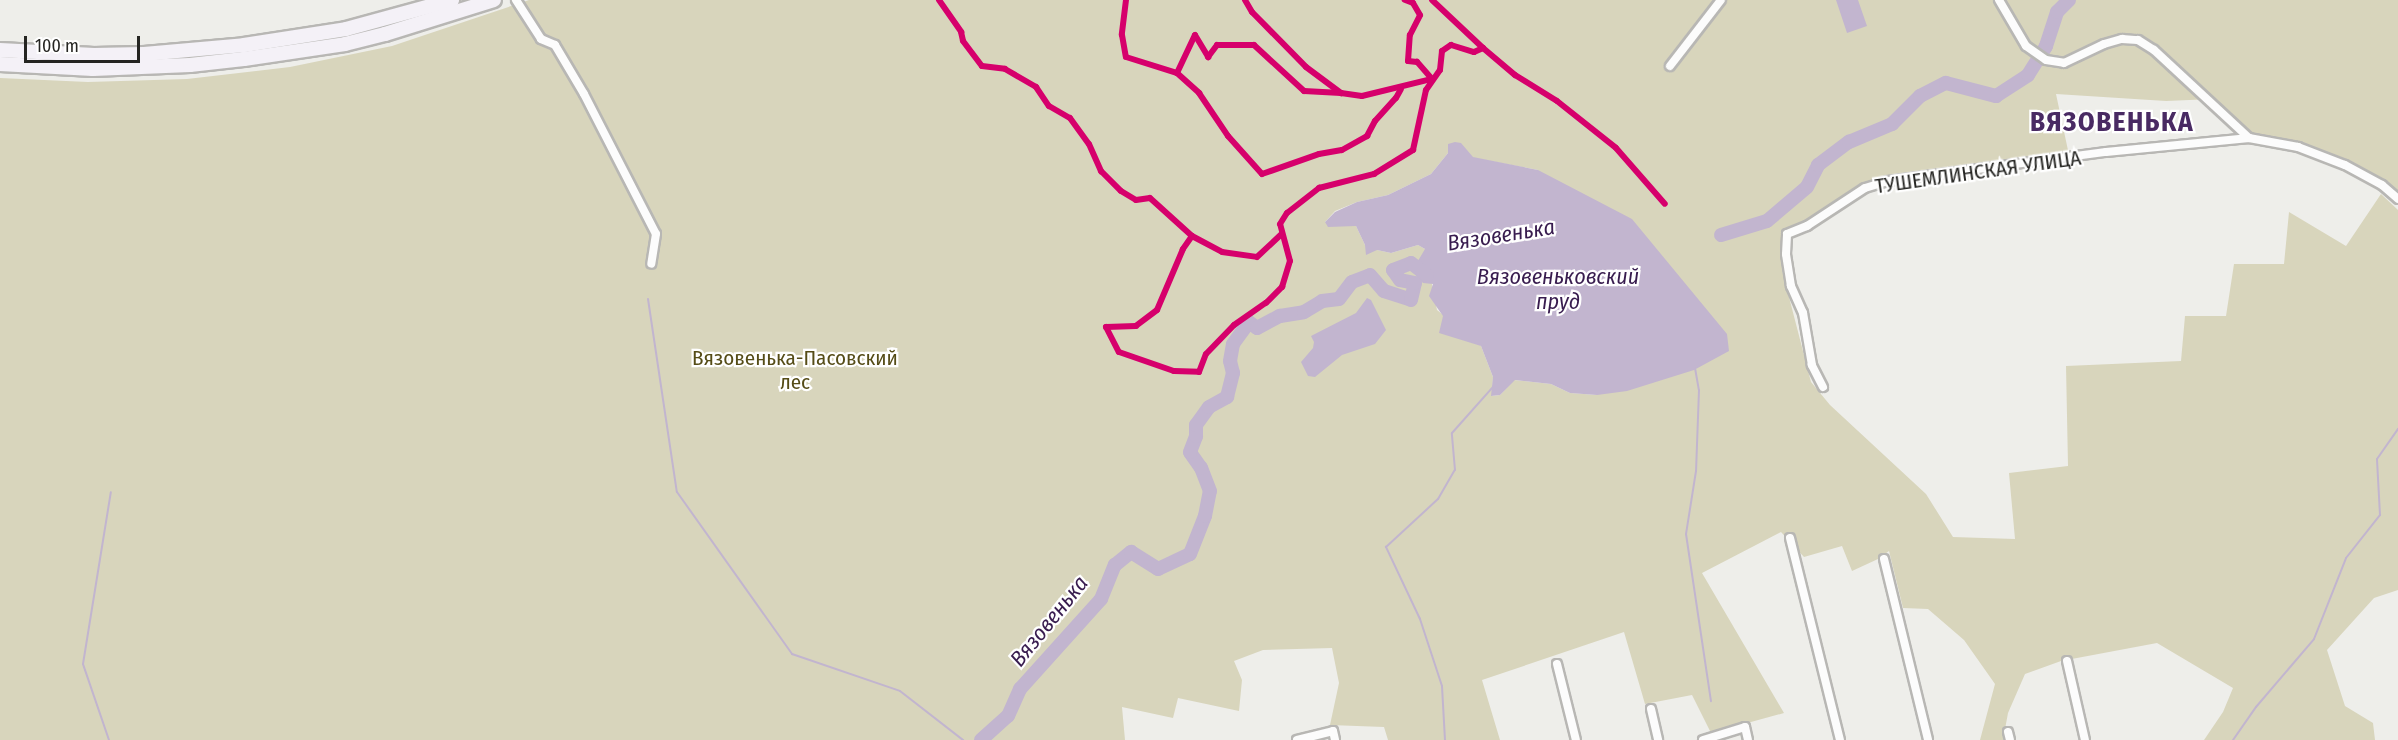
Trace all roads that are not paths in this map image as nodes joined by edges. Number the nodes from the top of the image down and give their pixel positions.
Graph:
1 (452, 0) edge
2 (494, 0) edge
3 (516, 0) edge
4 (1721, 0) edge
5 (1999, 0) edge
6 (0, 50) edge
7 (0, 64) edge
8 (1670, 66) dead end
9 (2249, 138) junction
10 (2398, 199) edge
11 (651, 264) dead end
12 (1823, 387) dead end
13 (1790, 538) dead end
14 (1884, 559) dead end
15 (2067, 661) dead end
16 (1557, 664) dead end
17 (1651, 710) dead end
18 (1334, 736) edge
19 (1297, 740) edge
20 (1576, 740) edge
21 (1658, 740) edge
22 (1703, 740) edge
23 (1748, 740) edge
24 (1840, 740) edge
25 (1928, 740) edge
26 (2085, 740) edge

1 - 6 main road
2 - 7 main road
3 - 11 street
4 - 8 street
5 - 9 street
9 - 10 street, ТУШЕМЛИНСКАЯ УЛИЦА
9 - 12 street, ТУШЕМЛИНСКАЯ УЛИЦА
13 - 24 street
14 - 25 street
15 - 26 street
16 - 20 street
17 - 21 street
18 - 19 street
22 - 23 street

